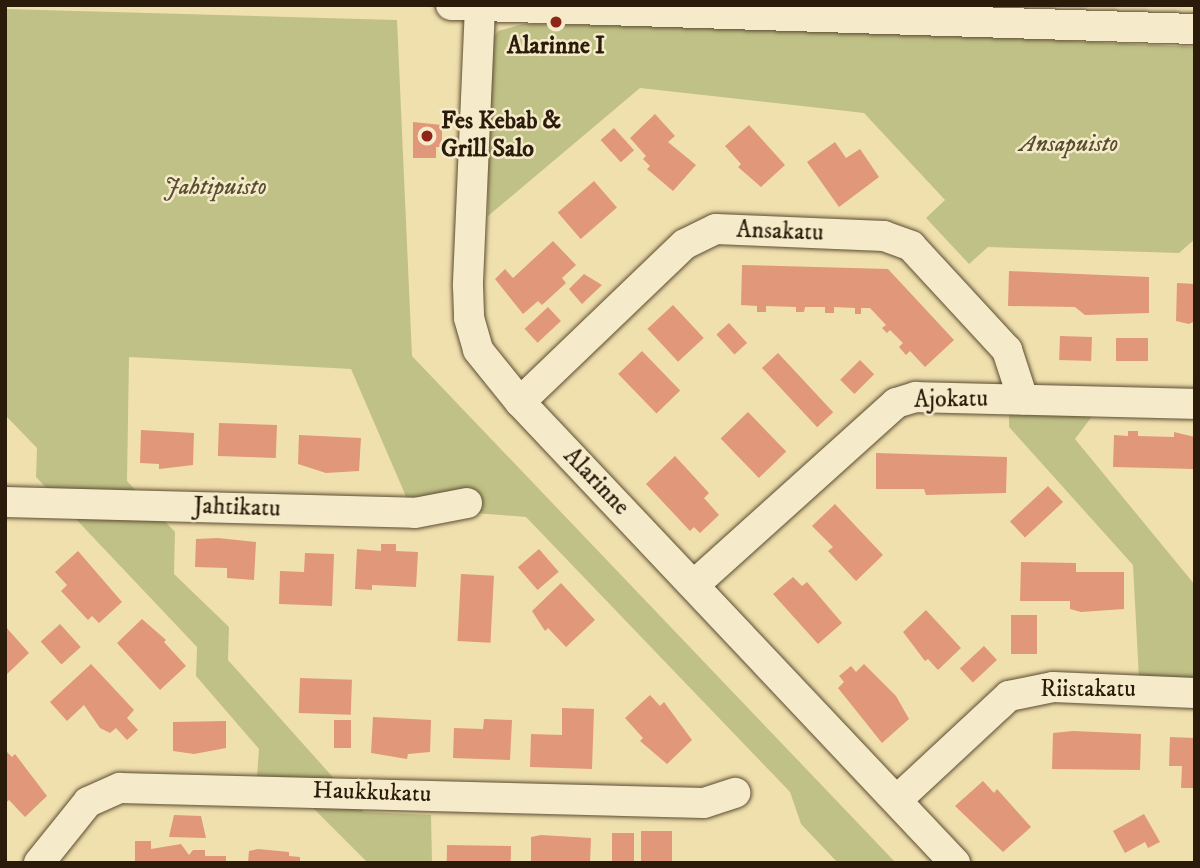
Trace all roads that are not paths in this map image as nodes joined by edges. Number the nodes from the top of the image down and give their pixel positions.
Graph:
1 (466, 6) edge
2 (1195, 29) edge
3 (1023, 399) junction
4 (520, 402) junction
5 (1195, 404) edge
6 (5, 502) edge
7 (467, 503) dead end
8 (694, 585) junction
9 (1195, 693) edge
10 (735, 793) dead end
11 (897, 800) junction
12 (39, 863) edge
13 (955, 863) edge

1 - 2 street
1 - 4 street, Alarinne
3 - 4 street, Ansakatu
3 - 5 street, Ajokatu
3 - 8 street, Ajokatu
4 - 8 street, Alarinne
6 - 7 street, Jahtikatu
8 - 11 street, Alarinne
9 - 11 street, Riistakatu
10 - 12 street, Haukkukatu
11 - 13 street, Alarinne

